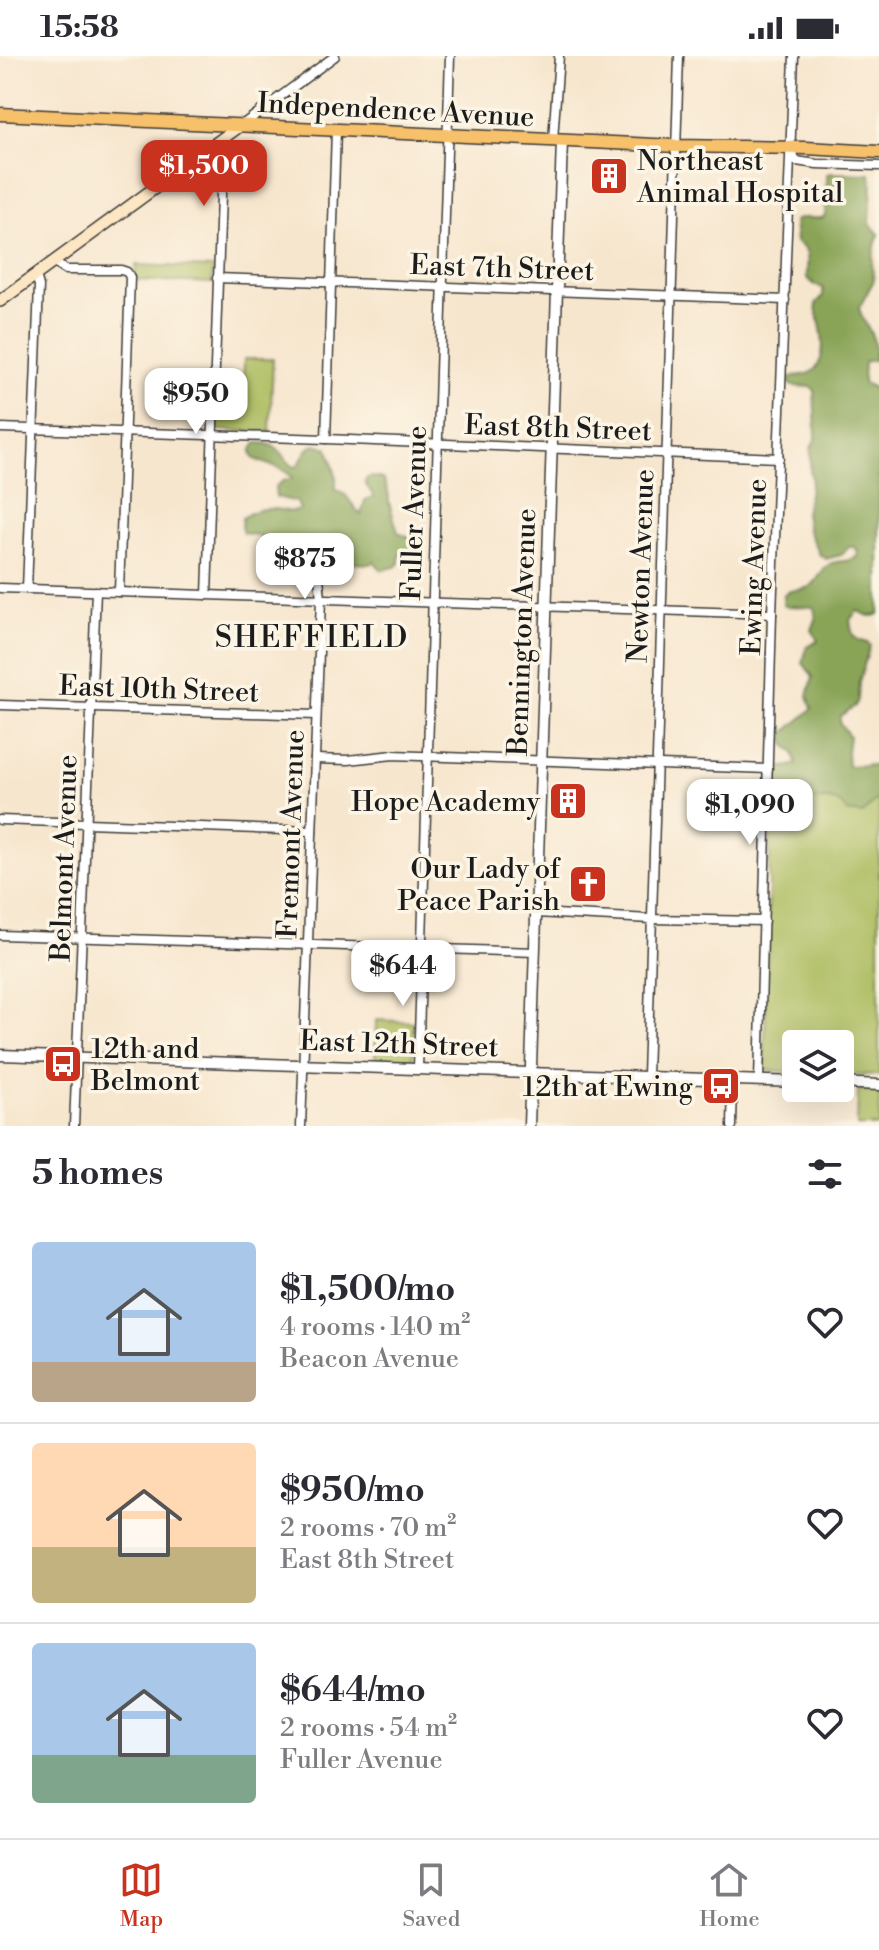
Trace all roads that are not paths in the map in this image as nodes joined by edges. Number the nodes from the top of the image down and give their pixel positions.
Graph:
1 (335, 56) edge
2 (450, 56) edge
3 (559, 56) edge
4 (679, 56) edge
5 (794, 56) edge
6 (0, 114) edge
7 (241, 125) junction
8 (336, 130) junction
9 (447, 136) junction
10 (223, 138) junction
11 (557, 140) junction
12 (676, 146) junction
13 (790, 148) junction
14 (879, 152) edge
15 (879, 166) edge
16 (54, 263) junction
17 (36, 275) junction
18 (217, 278) junction
19 (330, 282) junction
20 (442, 287) junction
21 (557, 291) junction
22 (671, 296) junction
23 (785, 300) junction
24 (0, 301) edge
25 (0, 428) edge
26 (33, 430) junction
27 (124, 433) junction
28 (212, 435) junction
29 (326, 439) junction
30 (437, 444) junction
31 (552, 448) junction
32 (665, 453) junction
33 (779, 458) junction
34 (316, 544) dead end
35 (0, 588) edge
36 (27, 589) junction
37 (96, 591) junction
38 (119, 592) junction
39 (207, 595) junction
40 (321, 599) junction
41 (433, 603) junction
42 (547, 607) junction
43 (662, 611) junction
44 (772, 614) junction
45 (0, 705) edge
46 (91, 708) junction
47 (316, 715) junction
48 (427, 756) junction
49 (315, 759) junction
50 (541, 761) junction
51 (657, 765) junction
52 (768, 769) junction
53 (0, 820) edge
54 (87, 822) junction
55 (312, 831) junction
56 (536, 913) junction
57 (651, 919) junction
58 (764, 921) junction
59 (0, 935) edge
60 (82, 938) junction
61 (308, 945) junction
62 (421, 949) junction
63 (535, 952) junction
64 (0, 1055) edge
65 (77, 1057) junction
66 (303, 1064) junction
67 (418, 1068) junction
68 (531, 1072) junction
69 (647, 1076) junction
70 (733, 1079) junction
71 (759, 1081) junction
72 (782, 1082) edge
73 (854, 1084) edge
74 (879, 1085) edge
75 (74, 1126) edge
76 (301, 1126) edge
77 (529, 1126) edge
78 (732, 1126) edge

1 - 7 street
2 - 9 street, Fuller Avenue
3 - 11 street, Bennington Avenue
4 - 12 street, Newton Avenue
5 - 13 street, Ewing Avenue
6 - 7 main road, Independence Avenue
7 - 8 main road, Independence Avenue
7 - 10 main road
8 - 9 main road, Independence Avenue
8 - 19 street
9 - 11 main road, Independence Avenue
9 - 20 street, Fuller Avenue
10 - 16 main road
10 - 18 street
11 - 12 main road, Independence Avenue
11 - 21 street, Bennington Avenue
12 - 13 main road, Independence Avenue
12 - 22 street, Newton Avenue
13 - 14 main road, Independence Avenue
13 - 15 street, Independence Avenue
13 - 23 street, Ewing Avenue
16 - 17 main road
16 - 27 street
17 - 24 main road
17 - 26 street
18 - 19 street, East 7th Street
18 - 28 street
19 - 20 street, East 7th Street
19 - 29 street
20 - 21 street, East 7th Street
20 - 30 street, Fuller Avenue
21 - 22 street, East 7th Street
21 - 31 street, Bennington Avenue
22 - 23 street, East 7th Street
22 - 32 street, Newton Avenue
23 - 33 street, Ewing Avenue
25 - 26 street, East 8th Street
26 - 27 street, East 8th Street
26 - 36 street
27 - 28 street, East 8th Street
27 - 38 street
28 - 29 street, East 8th Street
28 - 39 street
29 - 30 street, East 8th Street
30 - 31 street, East 8th Street
30 - 41 street, Fuller Avenue
31 - 32 street, East 8th Street
31 - 42 street, Bennington Avenue
32 - 33 street, East 8th Street
32 - 43 street, Newton Avenue
33 - 44 street, Ewing Avenue
34 - 40 street, Fremont Avenue
35 - 36 street
36 - 37 street
37 - 38 street
37 - 46 street, Belmont Avenue
38 - 39 street
39 - 40 street
40 - 41 street
40 - 47 street, Fremont Avenue
41 - 42 street
41 - 48 street, Fuller Avenue
42 - 43 street
42 - 50 street, Bennington Avenue
43 - 44 street
43 - 51 street, Newton Avenue
44 - 52 street, Ewing Avenue
45 - 46 street, East 10th Street
46 - 47 street, East 10th Street
46 - 54 street, Belmont Avenue
47 - 49 street, Fremont Avenue
48 - 49 street
48 - 50 street
48 - 62 street, Fuller Avenue
49 - 55 street, Fremont Avenue
50 - 51 street
50 - 56 street, Bennington Avenue
51 - 52 street
51 - 57 street, Newton Avenue
52 - 58 street, Ewing Avenue
53 - 54 street
54 - 55 street
54 - 60 street, Belmont Avenue
55 - 61 street, Fremont Avenue
56 - 57 street
56 - 63 street, Bennington Avenue
57 - 58 street
57 - 69 street, Newton Avenue
58 - 71 street, Ewing Avenue
59 - 60 street
60 - 61 street
60 - 65 street, Belmont Avenue
61 - 62 street
61 - 66 street, Fremont Avenue
62 - 63 street
62 - 67 street, Fuller Avenue
63 - 68 street, Bennington Avenue
64 - 65 street, East 12th Street
65 - 66 street, East 12th Street
65 - 75 street, Belmont Avenue
66 - 67 street, East 12th Street
66 - 76 street, Fremont Avenue
67 - 68 street, East 12th Street
68 - 69 street, East 12th Street
68 - 77 street, Bennington Avenue
69 - 70 street, East 12th Street
70 - 71 street, East 12th Street
70 - 78 street
71 - 72 street, East 12th Street
73 - 74 street

